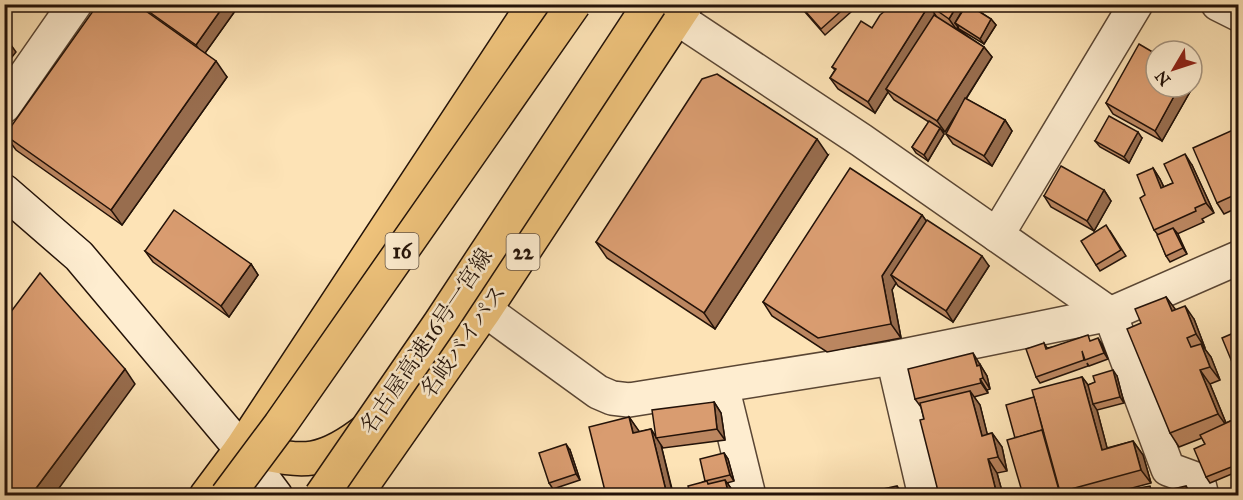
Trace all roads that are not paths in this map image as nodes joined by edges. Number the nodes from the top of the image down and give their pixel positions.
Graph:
1 (75, 4) edge
2 (534, 4) edge
3 (574, 4) edge
4 (1136, 4) edge
5 (1218, 4) edge
6 (671, 9) edge
7 (1239, 14) edge
8 (4, 106) edge
9 (4, 191) edge
10 (997, 235) junction
11 (1239, 258) edge
12 (485, 310) junction
13 (1110, 314) junction
14 (893, 358) junction
15 (442, 371) junction
16 (722, 386) junction
17 (241, 449) junction
18 (206, 495) edge
19 (227, 495) edge
20 (276, 495) edge
21 (321, 495) edge
22 (355, 495) edge
23 (749, 495) edge
24 (925, 495) edge
25 (1202, 495) edge

1 - 8 street
2 - 17 highway
3 - 19 highway, 16, bridge
4 - 10 street
5 - 7 street
6 - 10 street
6 - 12 highway, 名岐バイパス / 22
6 - 21 highway, 名古屋高速16号一宮線, bridge
9 - 17 street
10 - 13 street
11 - 13 street
12 - 15 highway, 名岐バイパス / 22
12 - 16 street
13 - 14 street
13 - 25 street
14 - 16 street
14 - 24 street
15 - 17 highway
15 - 22 highway, 名岐バイパス / 22
16 - 23 street
17 - 18 highway
17 - 20 street

